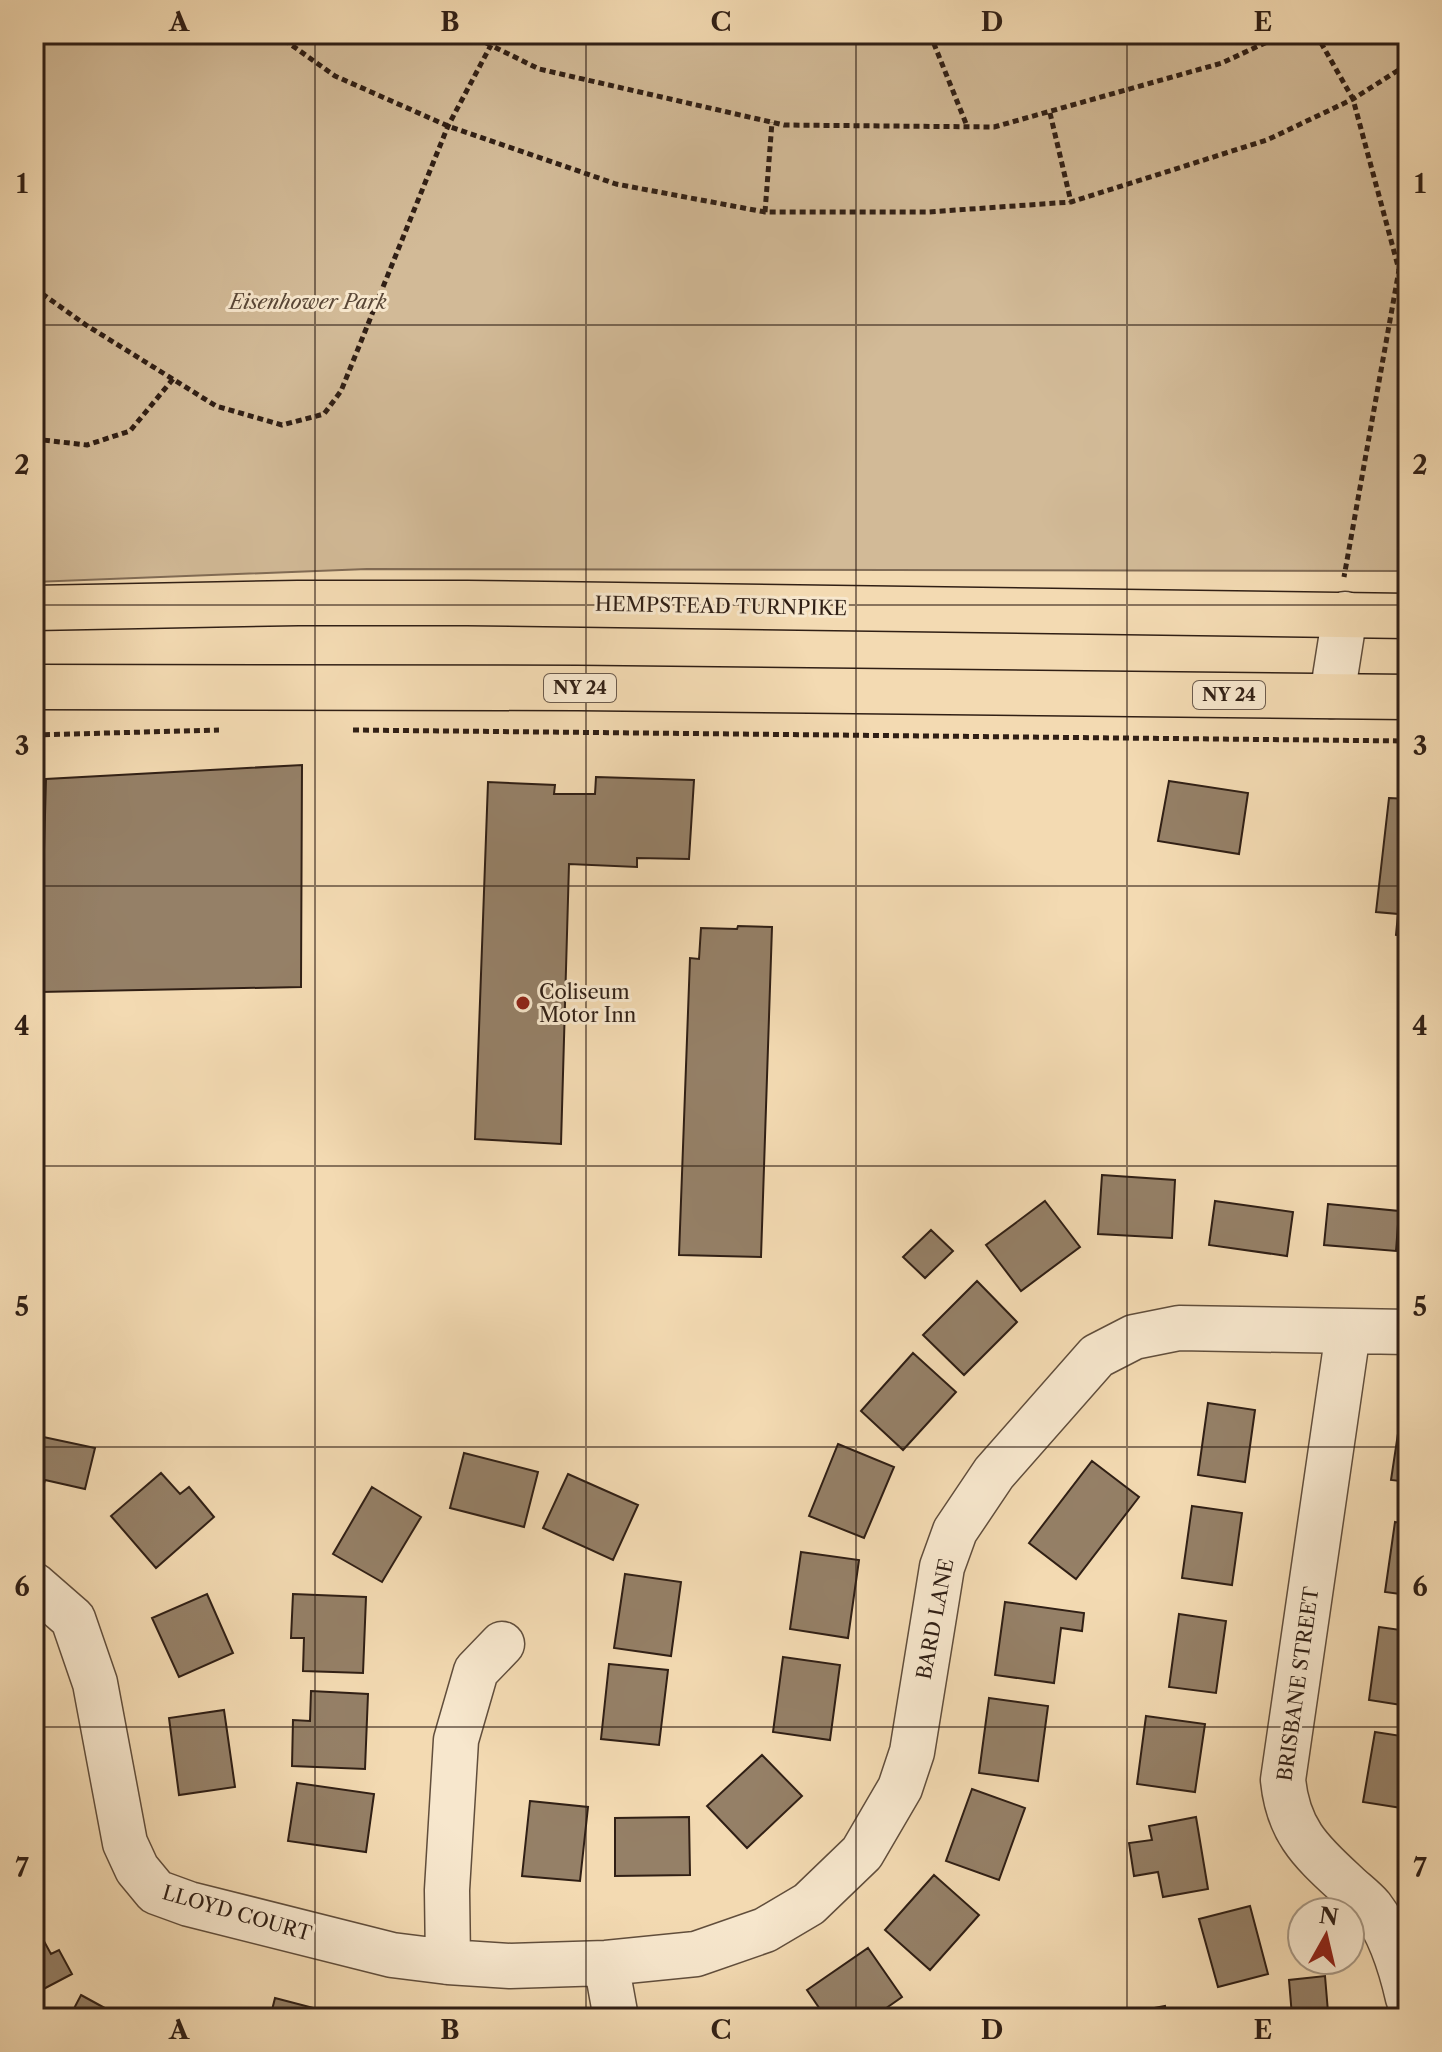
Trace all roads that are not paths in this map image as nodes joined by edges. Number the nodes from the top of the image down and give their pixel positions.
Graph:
1 (1344, 596) junction
2 (34, 608) edge
3 (1408, 616) edge
4 (34, 687) edge
5 (1332, 696) junction
6 (1408, 697) edge
7 (1348, 1332) junction
8 (1408, 1332) edge
9 (34, 1585) edge
10 (502, 1644) dead end
11 (448, 1962) junction
12 (606, 1963) junction
13 (1408, 1998) edge
14 (616, 2018) edge

1 - 2 main road, HEMPSTEAD TURNPIKE
1 - 3 main road, HEMPSTEAD TURNPIKE
1 - 5 street
4 - 5 main road, NY 24
5 - 6 main road, NY 24
7 - 8 street, BARD LANE
7 - 12 street, BARD LANE
7 - 13 street, BRISBANE STREET
9 - 11 street, LLOYD COURT
10 - 11 street
11 - 12 street, LLOYD COURT
12 - 14 street

